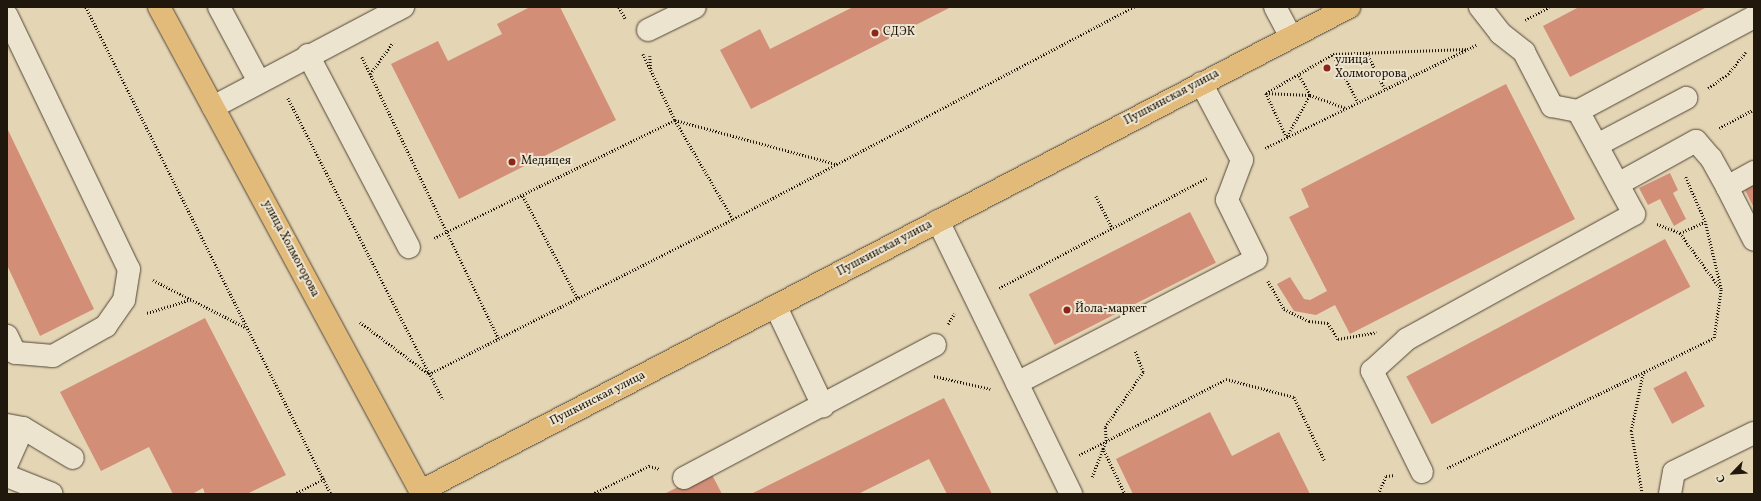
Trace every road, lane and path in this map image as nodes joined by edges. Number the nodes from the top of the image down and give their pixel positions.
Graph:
1 (86, 7) edge
2 (159, 7) edge
3 (220, 7) edge
4 (403, 7) edge
5 (619, 7) edge
6 (695, 7) edge
7 (1134, 7) edge
8 (1275, 7) edge
9 (1350, 7) edge
10 (1480, 7) edge
11 (7, 16) edge
12 (1754, 17) edge
13 (638, 28) joint
14 (350, 32) junction
15 (1291, 37) junction
16 (1750, 48) dead end
17 (1469, 49) dead end
18 (642, 52) dead end
19 (1367, 53) junction
20 (1333, 54) junction
21 (308, 55) junction
22 (1298, 74) junction
23 (268, 77) junction
24 (1201, 83) junction
25 (1385, 89) dead end
26 (1266, 93) junction
27 (1310, 95) junction
28 (1686, 98) joint
29 (1358, 102) dead end
30 (213, 107) junction
31 (1345, 108) dead end
32 (1754, 109) edge
33 (1578, 111) junction
34 (675, 120) junction
35 (1696, 141) junction
36 (1597, 145) junction
37 (836, 164) junction
38 (1754, 172) edge
39 (1618, 184) junction
40 (1727, 187) junction
41 (523, 196) junction
42 (1096, 196) dead end
43 (1634, 214) junction
44 (733, 219) junction
45 (938, 221) junction
46 (1705, 222) junction
47 (1112, 228) dead end
48 (447, 233) junction
49 (1680, 233) junction
50 (1754, 240) edge
51 (409, 247) joint
52 (1256, 259) junction
53 (129, 269) junction
54 (1721, 289) junction
55 (577, 297) junction
56 (192, 299) junction
57 (776, 307) junction
58 (355, 314) dead end
59 (106, 326) junction
60 (1127, 326) junction
61 (245, 327) junction
62 (7, 336) edge
63 (499, 339) junction
64 (935, 345) dead end
65 (1392, 354) junction
66 (895, 367) junction
67 (1643, 373) junction
68 (429, 374) junction
69 (1017, 383) junction
70 (992, 390) dead end
71 (443, 400) dead end
72 (823, 406) junction
73 (15, 427) edge
74 (1754, 433) edge
75 (1106, 441) junction
76 (1103, 448) junction
77 (73, 458) dead end
78 (1326, 461) dead end
79 (7, 464) edge
80 (1058, 466) junction
81 (1422, 472) junction
82 (7, 476) edge
83 (684, 478) joint
84 (324, 479) junction
85 (1091, 481) dead end
86 (419, 493) edge
87 (52, 494) edge
88 (294, 494) edge
89 (331, 494) edge
90 (592, 494) edge
91 (1071, 494) edge
92 (1125, 494) edge
93 (1378, 494) edge
94 (1642, 494) edge
95 (1670, 494) edge

1 - 61 path
2 - 30 main road, улица Холмогорова
3 - 23 street
4 - 14 street
5 - 13 path
6 - 13 street
7 - 37 path
8 - 15 street
9 - 15 main road, Пушкинская улица
10 - 33 street
11 - 53 street
12 - 33 street
14 - 21 street
14 - 48 path
15 - 24 main road, Пушкинская улица
16 - 28 path
17 - 19 path
18 - 34 path
19 - 20 path
19 - 25 path
20 - 22 path
20 - 29 path
21 - 23 street
21 - 51 street
22 - 26 path
22 - 27 path
23 - 30 street
23 - 68 path
24 - 45 main road, Пушкинская улица
24 - 52 street
26 - 27 path
26 - 27 path
27 - 31 path
28 - 36 street
30 - 86 main road, улица Холмогорова
32 - 35 path
33 - 36 street
34 - 37 path
34 - 41 path
34 - 44 path
35 - 39 street
35 - 40 street
35 - 46 path
36 - 39 street
37 - 44 path
38 - 40 street
39 - 43 street
40 - 50 street
41 - 48 path
41 - 55 path
42 - 47 path
43 - 49 path
43 - 65 street
44 - 55 path
45 - 57 main road, Пушкинская улица
45 - 69 street
46 - 49 path
46 - 54 path
48 - 51 path
48 - 63 path
49 - 54 path
52 - 60 street
52 - 65 path
53 - 56 path
53 - 59 street
54 - 67 path
55 - 63 path
56 - 59 path
56 - 61 path
57 - 72 street
57 - 86 main road, Пушкинская улица
58 - 68 path
59 - 62 street
60 - 69 street
60 - 75 path
61 - 84 path
63 - 68 path
64 - 66 street
65 - 81 street
66 - 70 path
66 - 72 street
67 - 81 path
67 - 94 path
68 - 71 path
69 - 80 street
72 - 83 street
73 - 77 street
73 - 79 street
74 - 95 street
75 - 76 path
75 - 78 path
75 - 80 path
76 - 85 path
76 - 92 path
80 - 91 street
81 - 93 path
82 - 87 street
83 - 90 path
84 - 88 path
84 - 89 path

